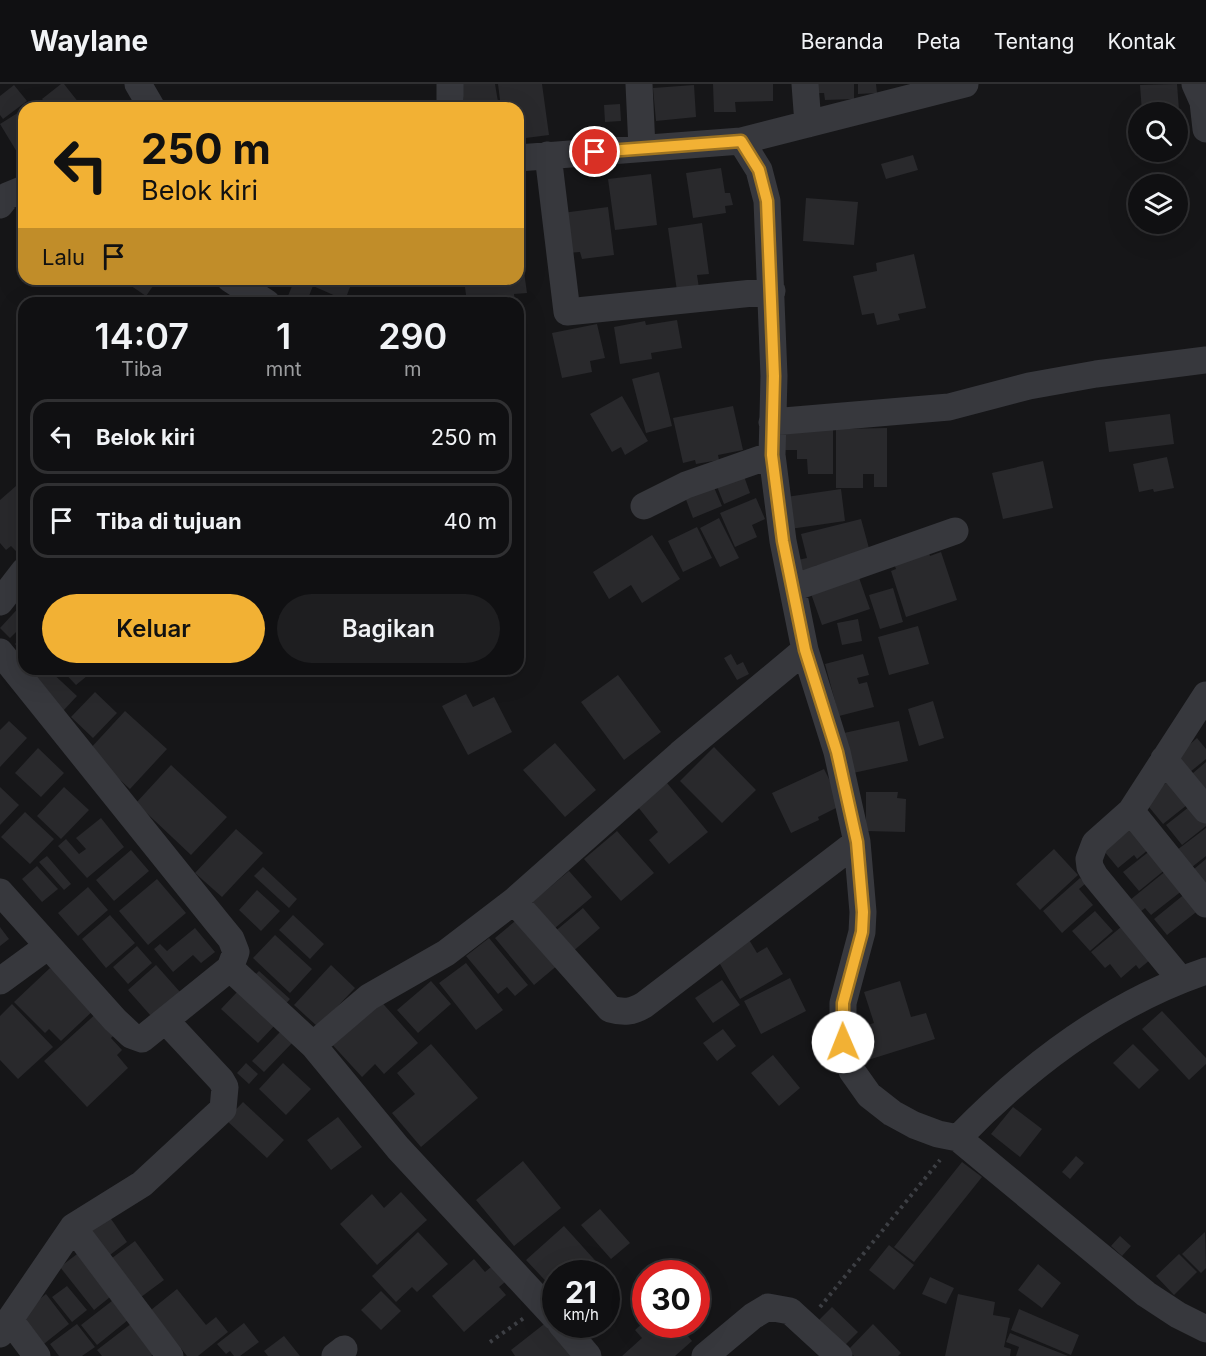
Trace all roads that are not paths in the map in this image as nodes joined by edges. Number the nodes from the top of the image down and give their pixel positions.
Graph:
1 (138, 84) edge
2 (450, 84) edge
3 (639, 84) edge
4 (805, 84) edge
5 (965, 84) edge
6 (1196, 84) edge
7 (934, 88) edge
8 (148, 102) edge
9 (450, 102) edge
10 (808, 124) junction
11 (1206, 129) edge
12 (741, 141) junction
13 (642, 148) junction
14 (548, 155) junction
15 (524, 157) edge
16 (239, 285) edge
17 (772, 291) junction
18 (258, 297) edge
19 (1206, 360) edge
20 (772, 422) junction
21 (772, 455) junction
22 (644, 506) dead end
23 (955, 531) dead end
24 (18, 579) edge
25 (793, 588) junction
26 (0, 602) edge
27 (805, 650) junction
28 (0, 652) edge
29 (18, 674) edge
30 (19, 675) edge
31 (1204, 703) edge
32 (1164, 759) junction
33 (1206, 810) edge
34 (1131, 811) junction
35 (857, 842) junction
36 (0, 892) edge
37 (514, 901) junction
38 (1206, 904) edge
39 (48, 946) junction
40 (230, 968) junction
41 (1193, 976) edge
42 (0, 981) edge
43 (166, 1021) junction
44 (314, 1045) junction
45 (958, 1138) junction
46 (73, 1227) junction
47 (542, 1303) edge
48 (5, 1327) edge
49 (1206, 1329) edge
50 (573, 1338) edge
51 (37, 1356) edge
52 (170, 1356) edge
53 (588, 1356) edge
54 (705, 1356) edge
55 (839, 1356) edge

1 - 8 street
2 - 9 street
3 - 13 street
4 - 10 street
5 - 7 street
6 - 11 street
7 - 10 street
10 - 12 street
12 - 13 street
12 - 17 street
13 - 14 street
14 - 15 street
14 - 17 street
16 - 18 street
17 - 20 street
19 - 20 street
20 - 21 street
21 - 22 street
21 - 25 street
23 - 25 street
24 - 26 street
25 - 27 street
27 - 35 street
27 - 37 street
28 - 29 street
30 - 40 street
31 - 32 street
32 - 33 street
32 - 34 street
34 - 38 street
34 - 41 street
35 - 37 street
35 - 45 street
36 - 39 street
37 - 44 street
39 - 42 street
39 - 43 street
40 - 43 street
40 - 44 street
41 - 45 street
43 - 46 street
44 - 47 street
45 - 49 street
46 - 48 street
46 - 52 street
48 - 51 street
50 - 53 street
54 - 55 street

